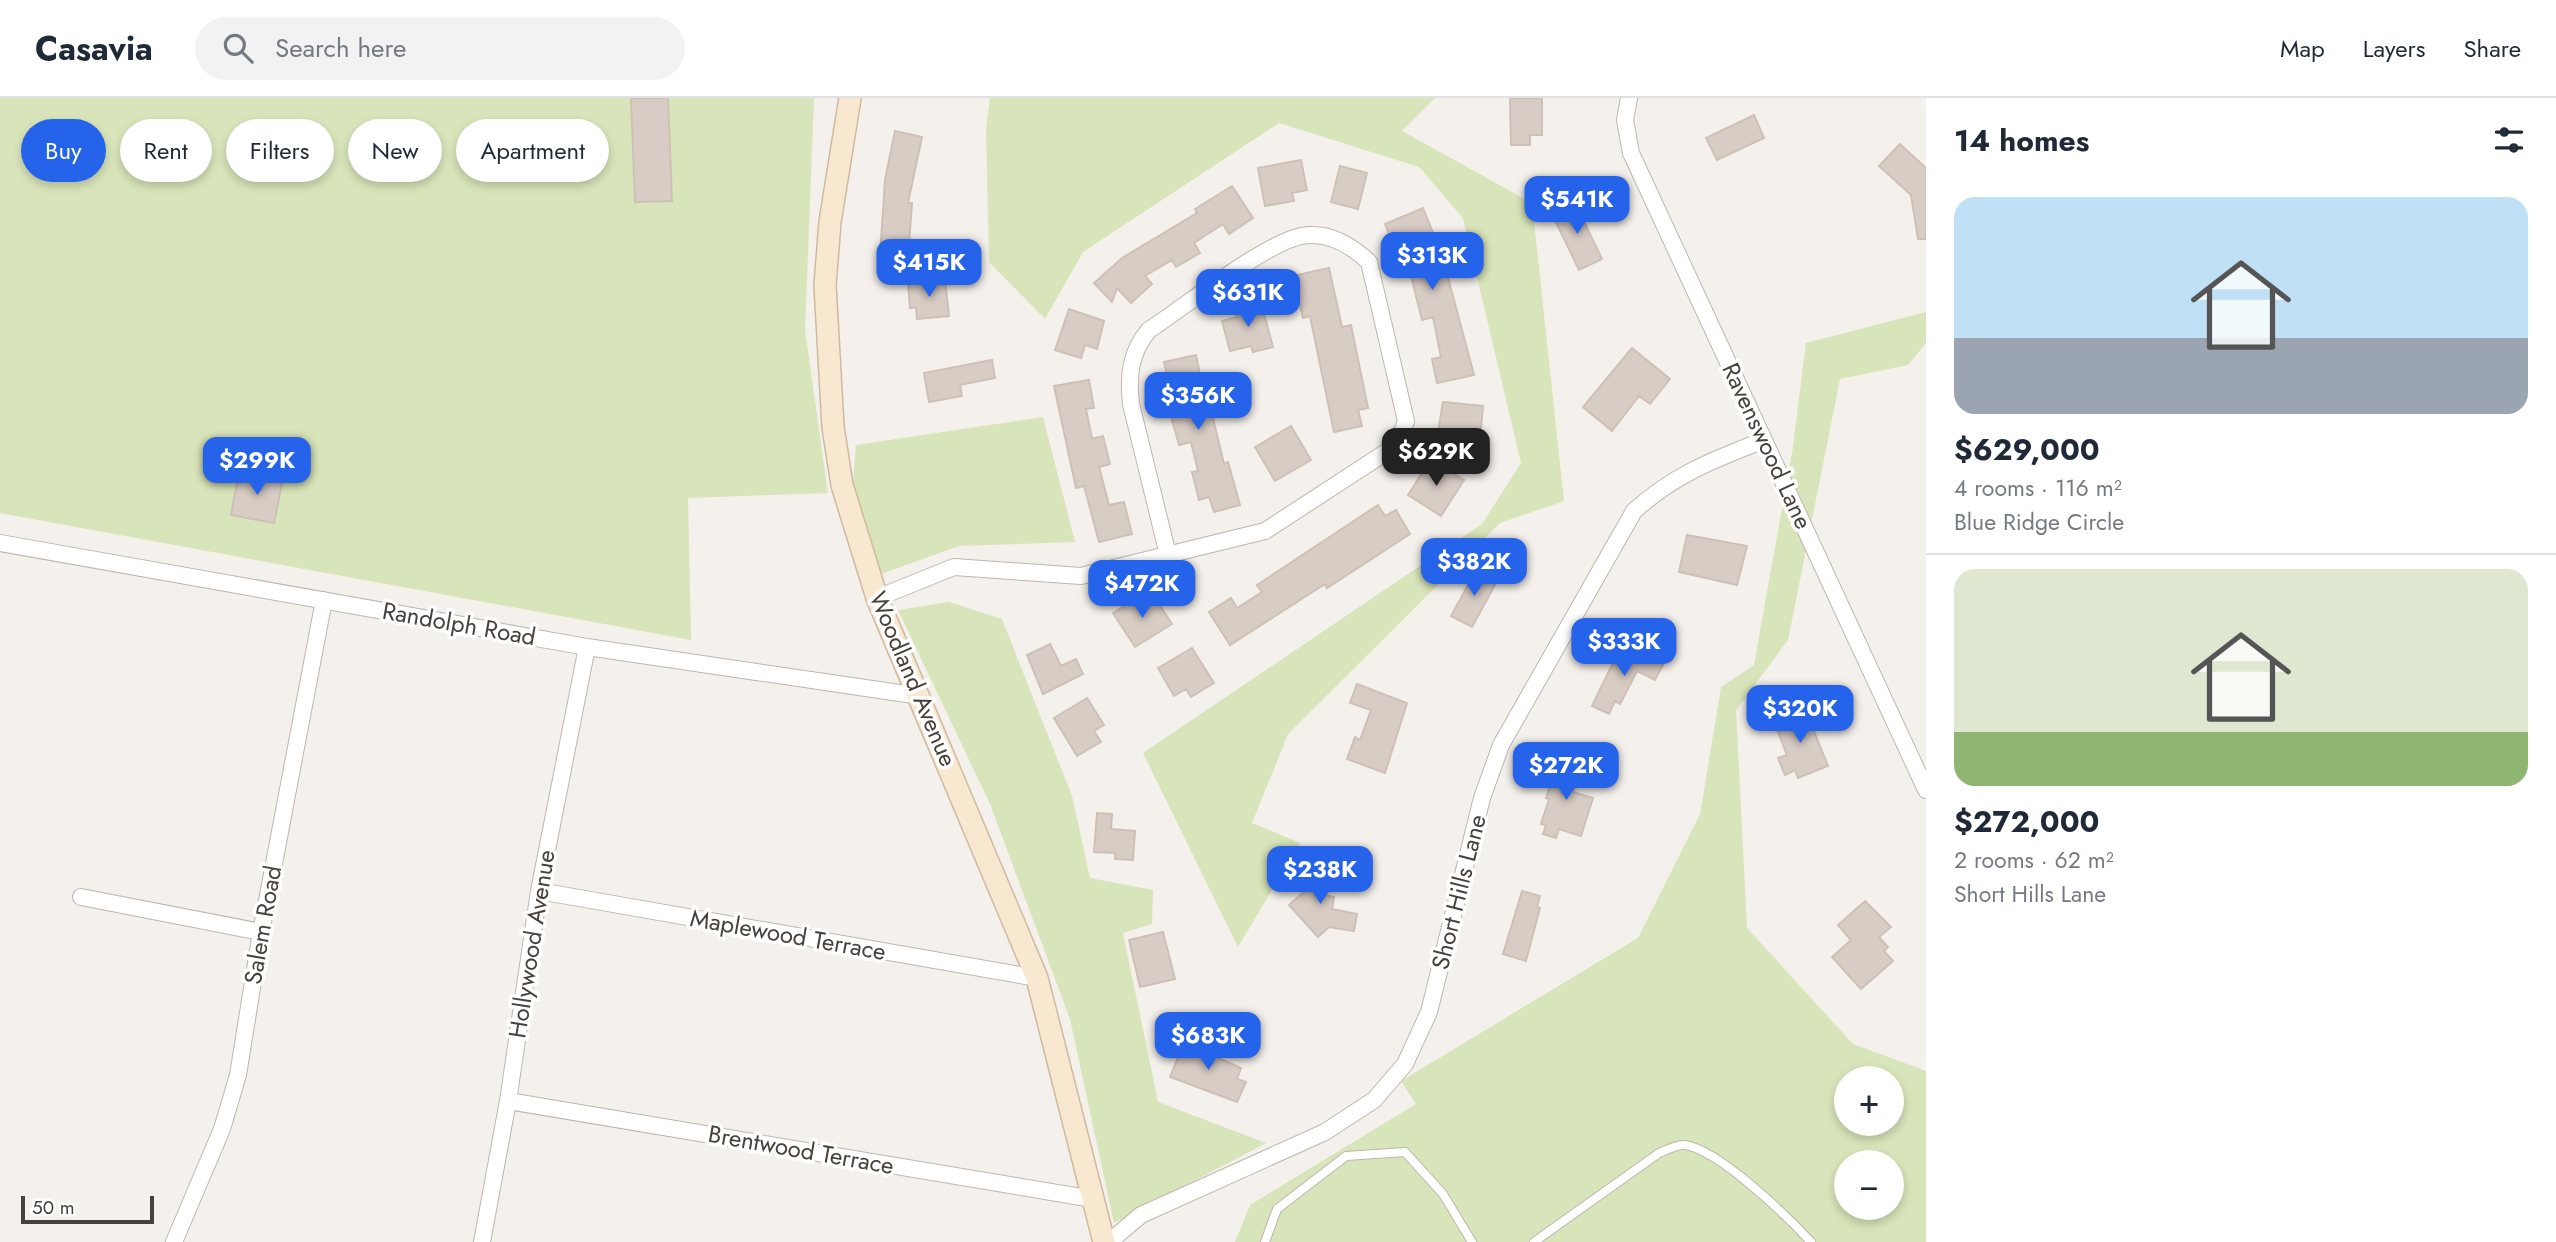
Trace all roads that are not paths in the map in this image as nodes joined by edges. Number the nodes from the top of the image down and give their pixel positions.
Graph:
1 (850, 98) edge
2 (1629, 98) edge
3 (1764, 440) junction
4 (0, 543) edge
5 (1168, 555) junction
6 (877, 598) junction
7 (324, 600) junction
8 (587, 648) junction
9 (920, 696) junction
10 (1926, 790) edge
11 (539, 891) junction
12 (81, 897) dead end
13 (261, 932) junction
14 (1037, 978) junction
15 (508, 1101) junction
16 (1093, 1199) junction
17 (1806, 1240) edge
18 (174, 1242) edge
19 (482, 1242) edge
20 (1104, 1242) edge
21 (1110, 1242) edge
22 (1265, 1242) edge
23 (1472, 1242) edge
24 (1534, 1242) edge

1 - 6 street, Woodland Avenue
2 - 3 street, Ravenswood Lane
3 - 10 street, Ravenswood Lane
3 - 21 street, Short Hills Lane
4 - 7 street, Randolph Road
5 - 5 street
5 - 6 street
6 - 9 street, Woodland Avenue
7 - 8 street, Randolph Road
7 - 13 street, Salem Road
8 - 9 street, Randolph Road
8 - 11 street, Hollywood Avenue
9 - 14 street, Woodland Avenue
11 - 14 street, Maplewood Terrace
11 - 15 street, Hollywood Avenue
12 - 13 street
13 - 18 street, Salem Road
14 - 16 street, Woodland Avenue
15 - 16 street, Brentwood Terrace
15 - 19 street, Hollywood Avenue
16 - 20 street, Woodland Avenue
17 - 24 lane
22 - 23 lane

